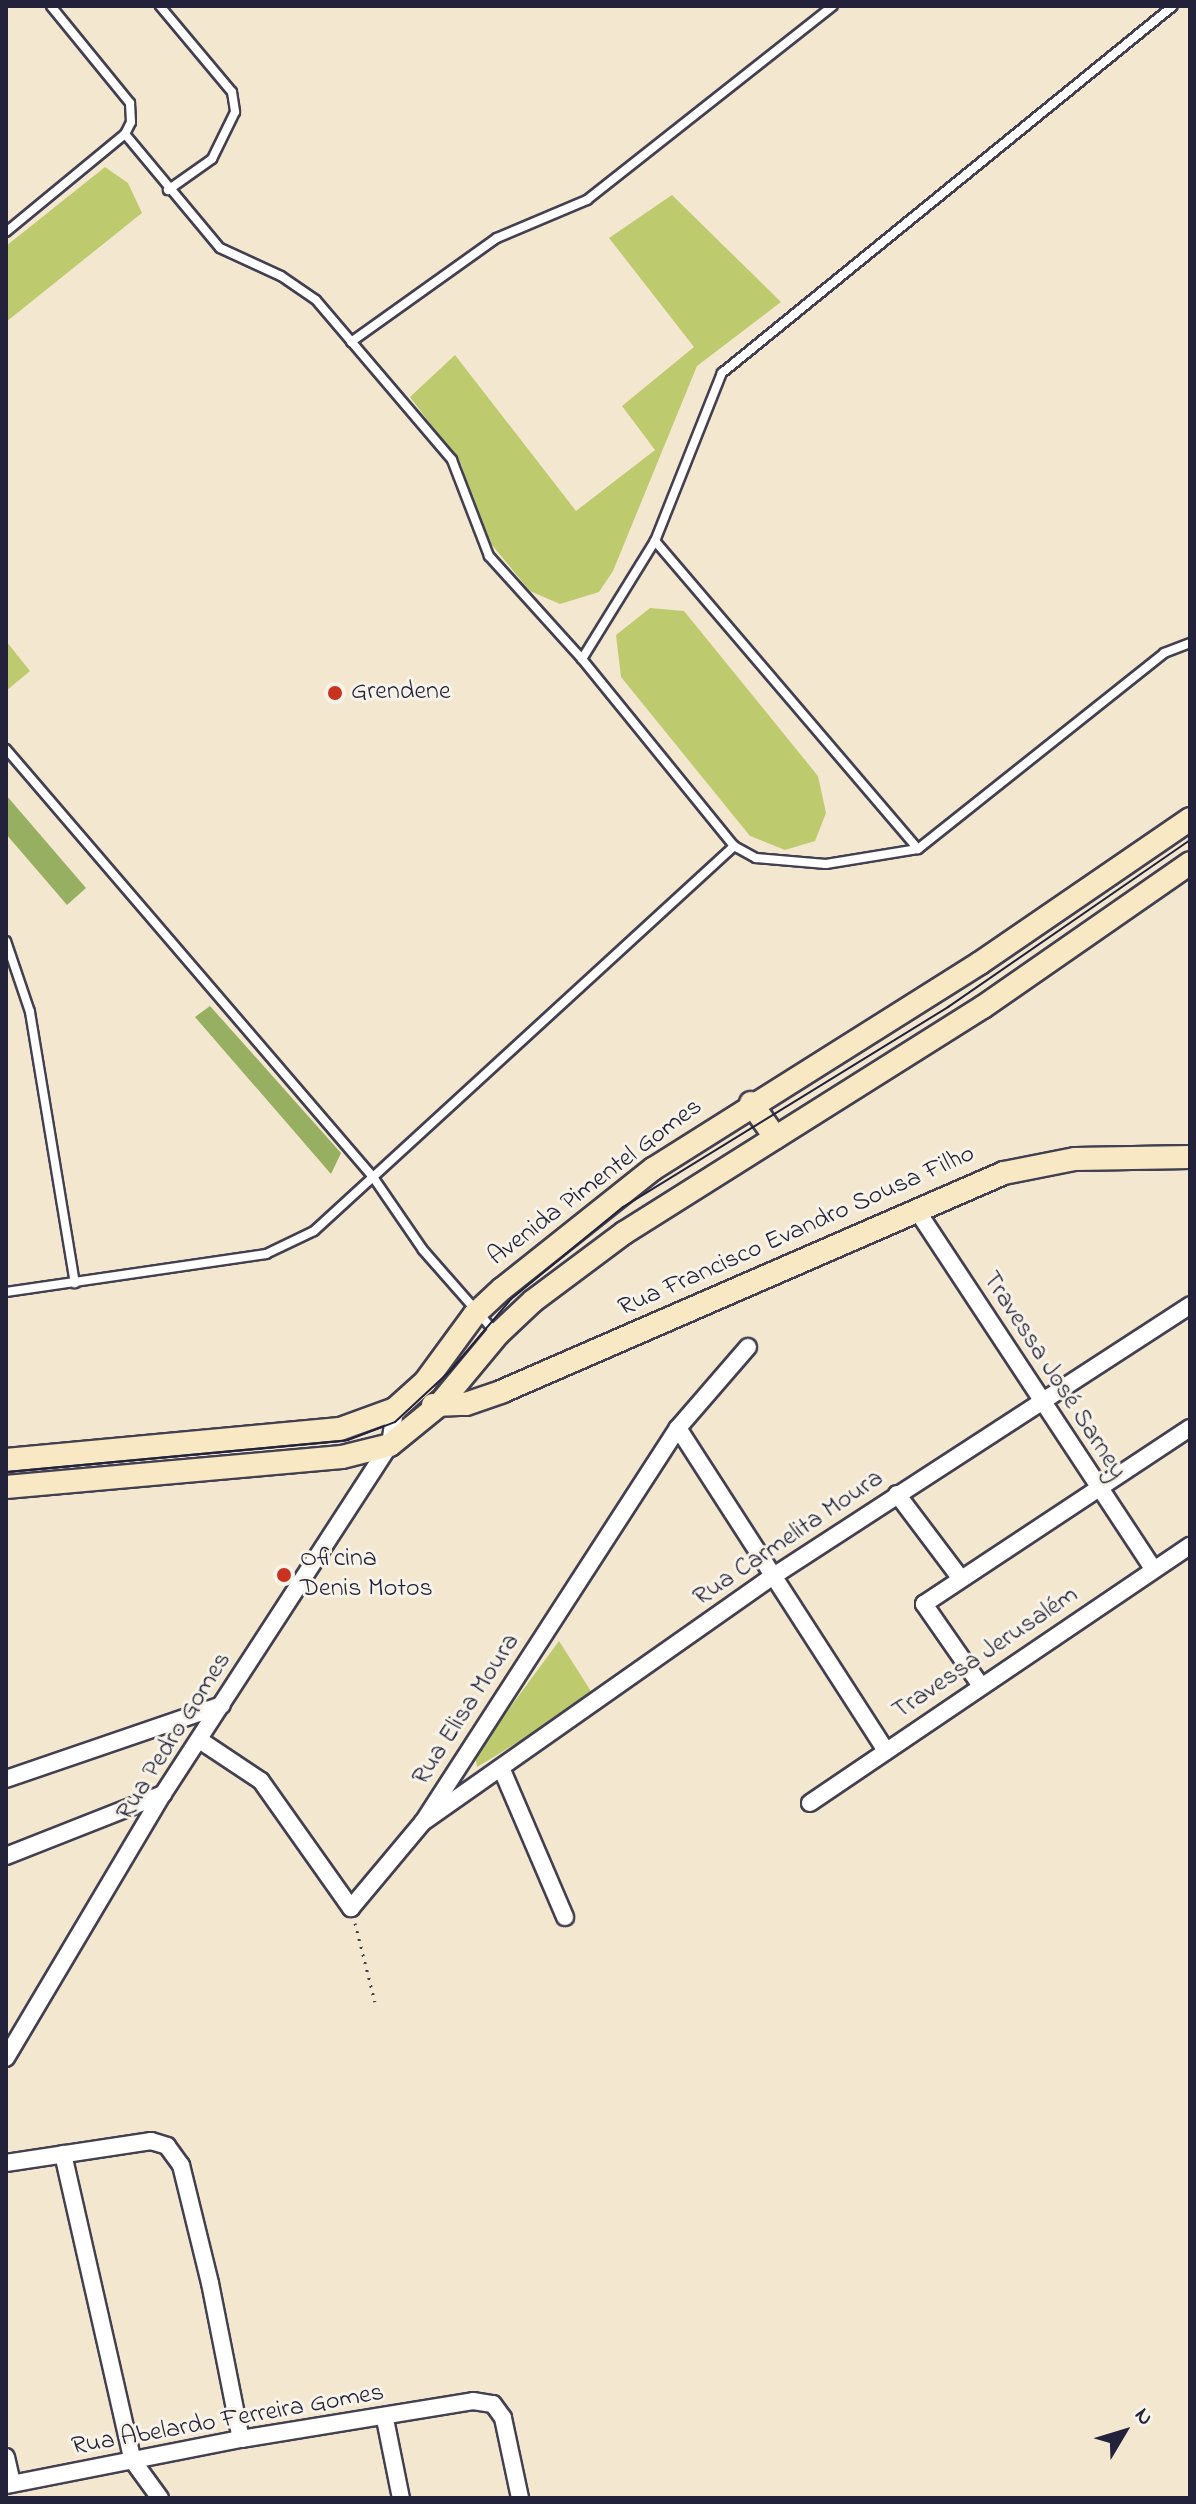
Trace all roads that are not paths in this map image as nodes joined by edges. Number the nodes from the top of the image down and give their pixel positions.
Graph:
1 (51, 6) edge
2 (160, 6) edge
3 (833, 6) edge
4 (1173, 6) edge
5 (125, 134) junction
6 (168, 190) junction
7 (6, 232) edge
8 (351, 342) junction
9 (655, 541) junction
10 (1190, 643) edge
11 (582, 659) junction
12 (6, 749) edge
13 (1190, 819) edge
14 (734, 846) junction
15 (918, 849) junction
16 (1190, 863) edge
17 (6, 941) edge
18 (17, 966) junction
19 (6, 969) edge
20 (751, 1103) junction
21 (775, 1137) junction
22 (1190, 1157) edge
23 (373, 1177) junction
24 (916, 1209) junction
25 (75, 1283) junction
26 (6, 1292) edge
27 (1190, 1306) edge
28 (475, 1314) junction
29 (498, 1334) junction
30 (748, 1347) dead end
31 (1039, 1402) junction
32 (401, 1404) junction
33 (439, 1405) junction
34 (678, 1428) junction
35 (1190, 1428) edge
36 (390, 1445) junction
37 (6, 1460) edge
38 (6, 1487) edge
39 (1098, 1488) junction
40 (897, 1494) junction
41 (1190, 1546) edge
42 (1153, 1569) junction
43 (775, 1575) junction
44 (961, 1579) junction
45 (981, 1686) junction
46 (222, 1705) junction
47 (201, 1741) junction
48 (886, 1751) junction
49 (502, 1770) junction
50 (6, 1779) edge
51 (163, 1794) junction
52 (810, 1803) dead end
53 (423, 1822) junction
54 (6, 1856) edge
55 (565, 1917) dead end
56 (6, 2058) edge
57 (63, 2154) junction
58 (6, 2163) edge
59 (385, 2419) junction
60 (241, 2439) junction
61 (6, 2457) edge
62 (133, 2461) junction
63 (9, 2484) edge
64 (160, 2498) edge
65 (401, 2498) edge
66 (520, 2498) edge

1 - 5 lane
2 - 6 lane
3 - 8 lane
4 - 9 lane
5 - 6 lane
5 - 7 lane
6 - 8 lane
8 - 11 lane
9 - 11 lane
9 - 15 lane
10 - 15 lane
11 - 14 lane
12 - 23 lane
13 - 20 main road, Avenida Pimentel Gomes
14 - 15 lane
14 - 23 lane
16 - 21 main road
17 - 18 lane
18 - 19 lane
18 - 25 lane
20 - 21 main road
20 - 28 main road, Avenida Pimentel Gomes
21 - 29 main road
22 - 24 main road, Rua Francisco Evandro Sousa Filho
23 - 25 lane
23 - 28 lane
24 - 31 street, Travessa José Sarney
24 - 33 main road, Rua Francisco Evandro Sousa Filho
25 - 26 lane
27 - 31 street, Rua Carmelita Moura
28 - 29 lane
28 - 32 main road, Avenida Pimentel Gomes
29 - 33 main road
30 - 34 street, Rua Elisa Moura
31 - 39 street, Travessa José Sarney
31 - 40 street, Rua Carmelita Moura
32 - 33 main road
32 - 36 street
32 - 37 main road
33 - 36 main road
34 - 43 street
34 - 53 street, Rua Elisa Moura
35 - 39 street
36 - 38 main road
36 - 46 street, Rua Pedro Gomes
39 - 42 street, Travessa José Sarney
39 - 44 street
40 - 43 street, Rua Carmelita Moura
40 - 44 street
41 - 42 street, Travessa Jerusalém
42 - 45 street, Travessa Jerusalém
43 - 48 street
43 - 49 street, Rua Carmelita Moura
44 - 45 street
45 - 48 street, Travessa Jerusalém
46 - 47 street, Rua Pedro Gomes
46 - 50 street
47 - 51 street, Rua Pedro Gomes
47 - 53 street, Rua Elisa Moura
48 - 52 street, Travessa Jerusalém
49 - 53 street, Rua Carmelita Moura
49 - 55 street
51 - 54 street
51 - 56 street, Rua Pedro Gomes
57 - 58 street
57 - 60 street
57 - 62 street
59 - 60 street, Rua Abelardo Ferreira Gomes
59 - 65 street
59 - 66 street, Rua Abelardo Ferreira Gomes
60 - 62 street, Rua Abelardo Ferreira Gomes
61 - 63 street
62 - 63 street, Rua Abelardo Ferreira Gomes
62 - 64 street

